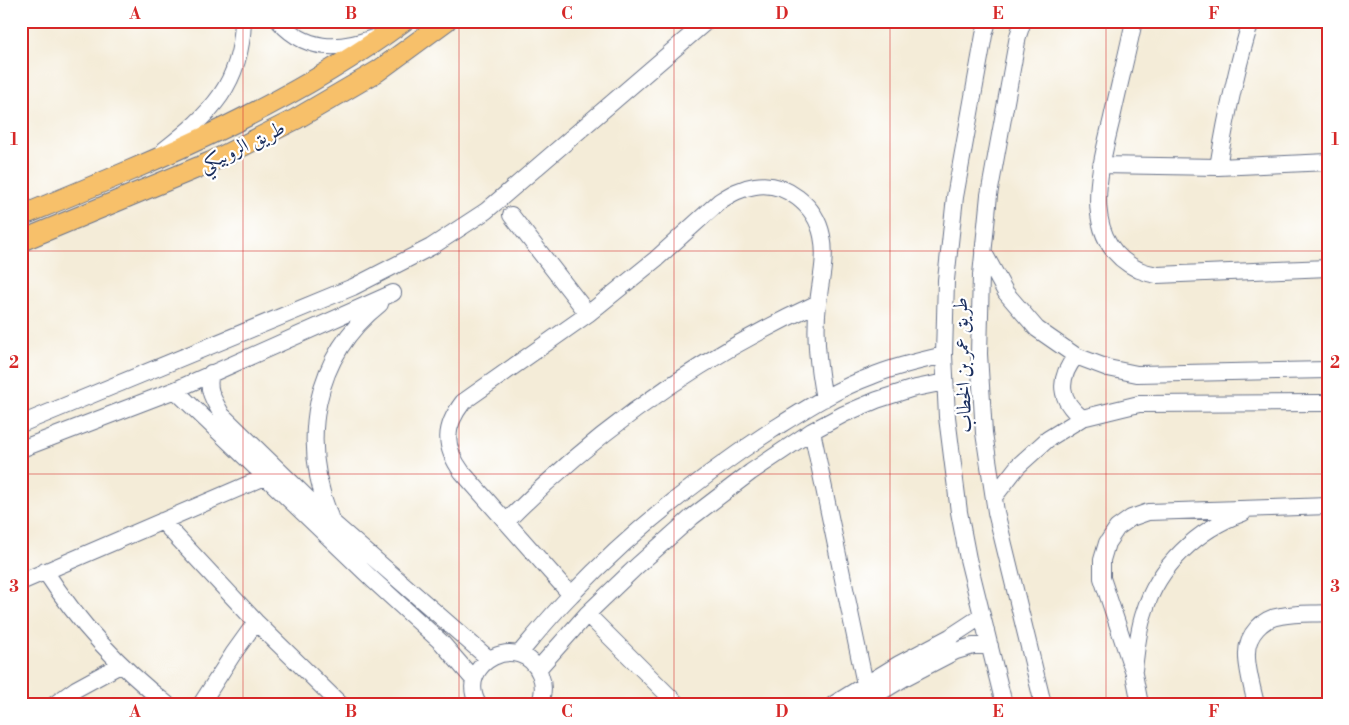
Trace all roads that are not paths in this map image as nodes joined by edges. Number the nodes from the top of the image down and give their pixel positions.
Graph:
1 (243, 21) edge
2 (279, 21) edge
3 (446, 21) edge
4 (706, 21) edge
5 (988, 21) edge
6 (1022, 21) edge
7 (1134, 21) edge
8 (1251, 21) edge
9 (398, 26) edge
10 (1328, 162) edge
11 (148, 163) junction
12 (1101, 165) junction
13 (1218, 167) junction
14 (511, 215) dead end
15 (21, 216) edge
16 (21, 241) edge
17 (984, 252) junction
18 (1328, 268) edge
19 (382, 274) junction
20 (393, 293) junction
21 (818, 303) junction
22 (588, 314) junction
23 (944, 355) junction
24 (1076, 356) junction
25 (1328, 370) edge
26 (211, 373) junction
27 (945, 382) junction
28 (175, 390) junction
29 (824, 399) junction
30 (1328, 403) edge
31 (1082, 418) junction
32 (21, 424) edge
33 (812, 432) junction
34 (21, 449) edge
35 (265, 477) junction
36 (994, 497) junction
37 (1328, 506) edge
38 (1256, 508) junction
39 (162, 521) junction
40 (331, 521) junction
41 (506, 522) junction
42 (45, 571) junction
43 (21, 582) edge
44 (571, 595) junction
45 (1328, 613) edge
46 (587, 614) junction
47 (982, 616) junction
48 (256, 622) junction
49 (990, 646) junction
50 (518, 654) junction
51 (489, 658) junction
52 (120, 665) junction
53 (538, 669) junction
54 (1134, 674) junction
55 (474, 680) junction
56 (866, 684) junction
57 (55, 704) edge
58 (167, 704) edge
59 (201, 704) edge
60 (340, 704) edge
61 (478, 704) edge
62 (539, 704) edge
63 (677, 704) edge
64 (834, 704) edge
65 (861, 704) edge
66 (1004, 704) edge
67 (1042, 704) edge
68 (1140, 704) edge
69 (1256, 704) edge

1 - 11 street
2 - 9 street
3 - 16 main road, طريق الروبيكي
4 - 19 street
5 - 23 street, طريق عمر بن الخطاب
6 - 17 street, طريق عمر بن الخطاب
7 - 12 street
8 - 13 street
9 - 11 main road, طريق الروبيكي
10 - 13 street
11 - 15 main road, طريق الروبيكي
12 - 13 street
12 - 18 street
14 - 22 street
17 - 24 street
17 - 36 street, طريق عمر بن الخطاب
19 - 20 street
19 - 32 street
20 - 26 street
20 - 40 street
21 - 22 street
21 - 29 street
21 - 41 street
22 - 41 street
23 - 27 street, طريق عمر بن الخطاب
23 - 29 street
24 - 25 street
24 - 31 street
26 - 28 street
26 - 40 street
27 - 33 street
27 - 47 street, طريق عمر بن الخطاب
28 - 34 street
28 - 35 street
29 - 44 street
30 - 31 street
31 - 36 street
33 - 46 street
33 - 56 street
35 - 39 street
35 - 55 street
36 - 67 street, طريق عمر بن الخطاب
37 - 38 street
38 - 54 street
38 - 54 street
39 - 42 street
39 - 48 street
40 - 51 street
41 - 44 street
42 - 43 street
42 - 52 street
44 - 50 street
45 - 69 street
46 - 53 street
46 - 63 street
47 - 49 street, طريق عمر بن الخطاب
47 - 56 street
48 - 59 street
48 - 60 street
49 - 65 street
49 - 66 street, طريق عمر بن الخطاب
50 - 51 street
50 - 53 street
51 - 55 street
52 - 57 street
52 - 58 street
53 - 62 street
54 - 68 street
55 - 61 street
56 - 64 street

